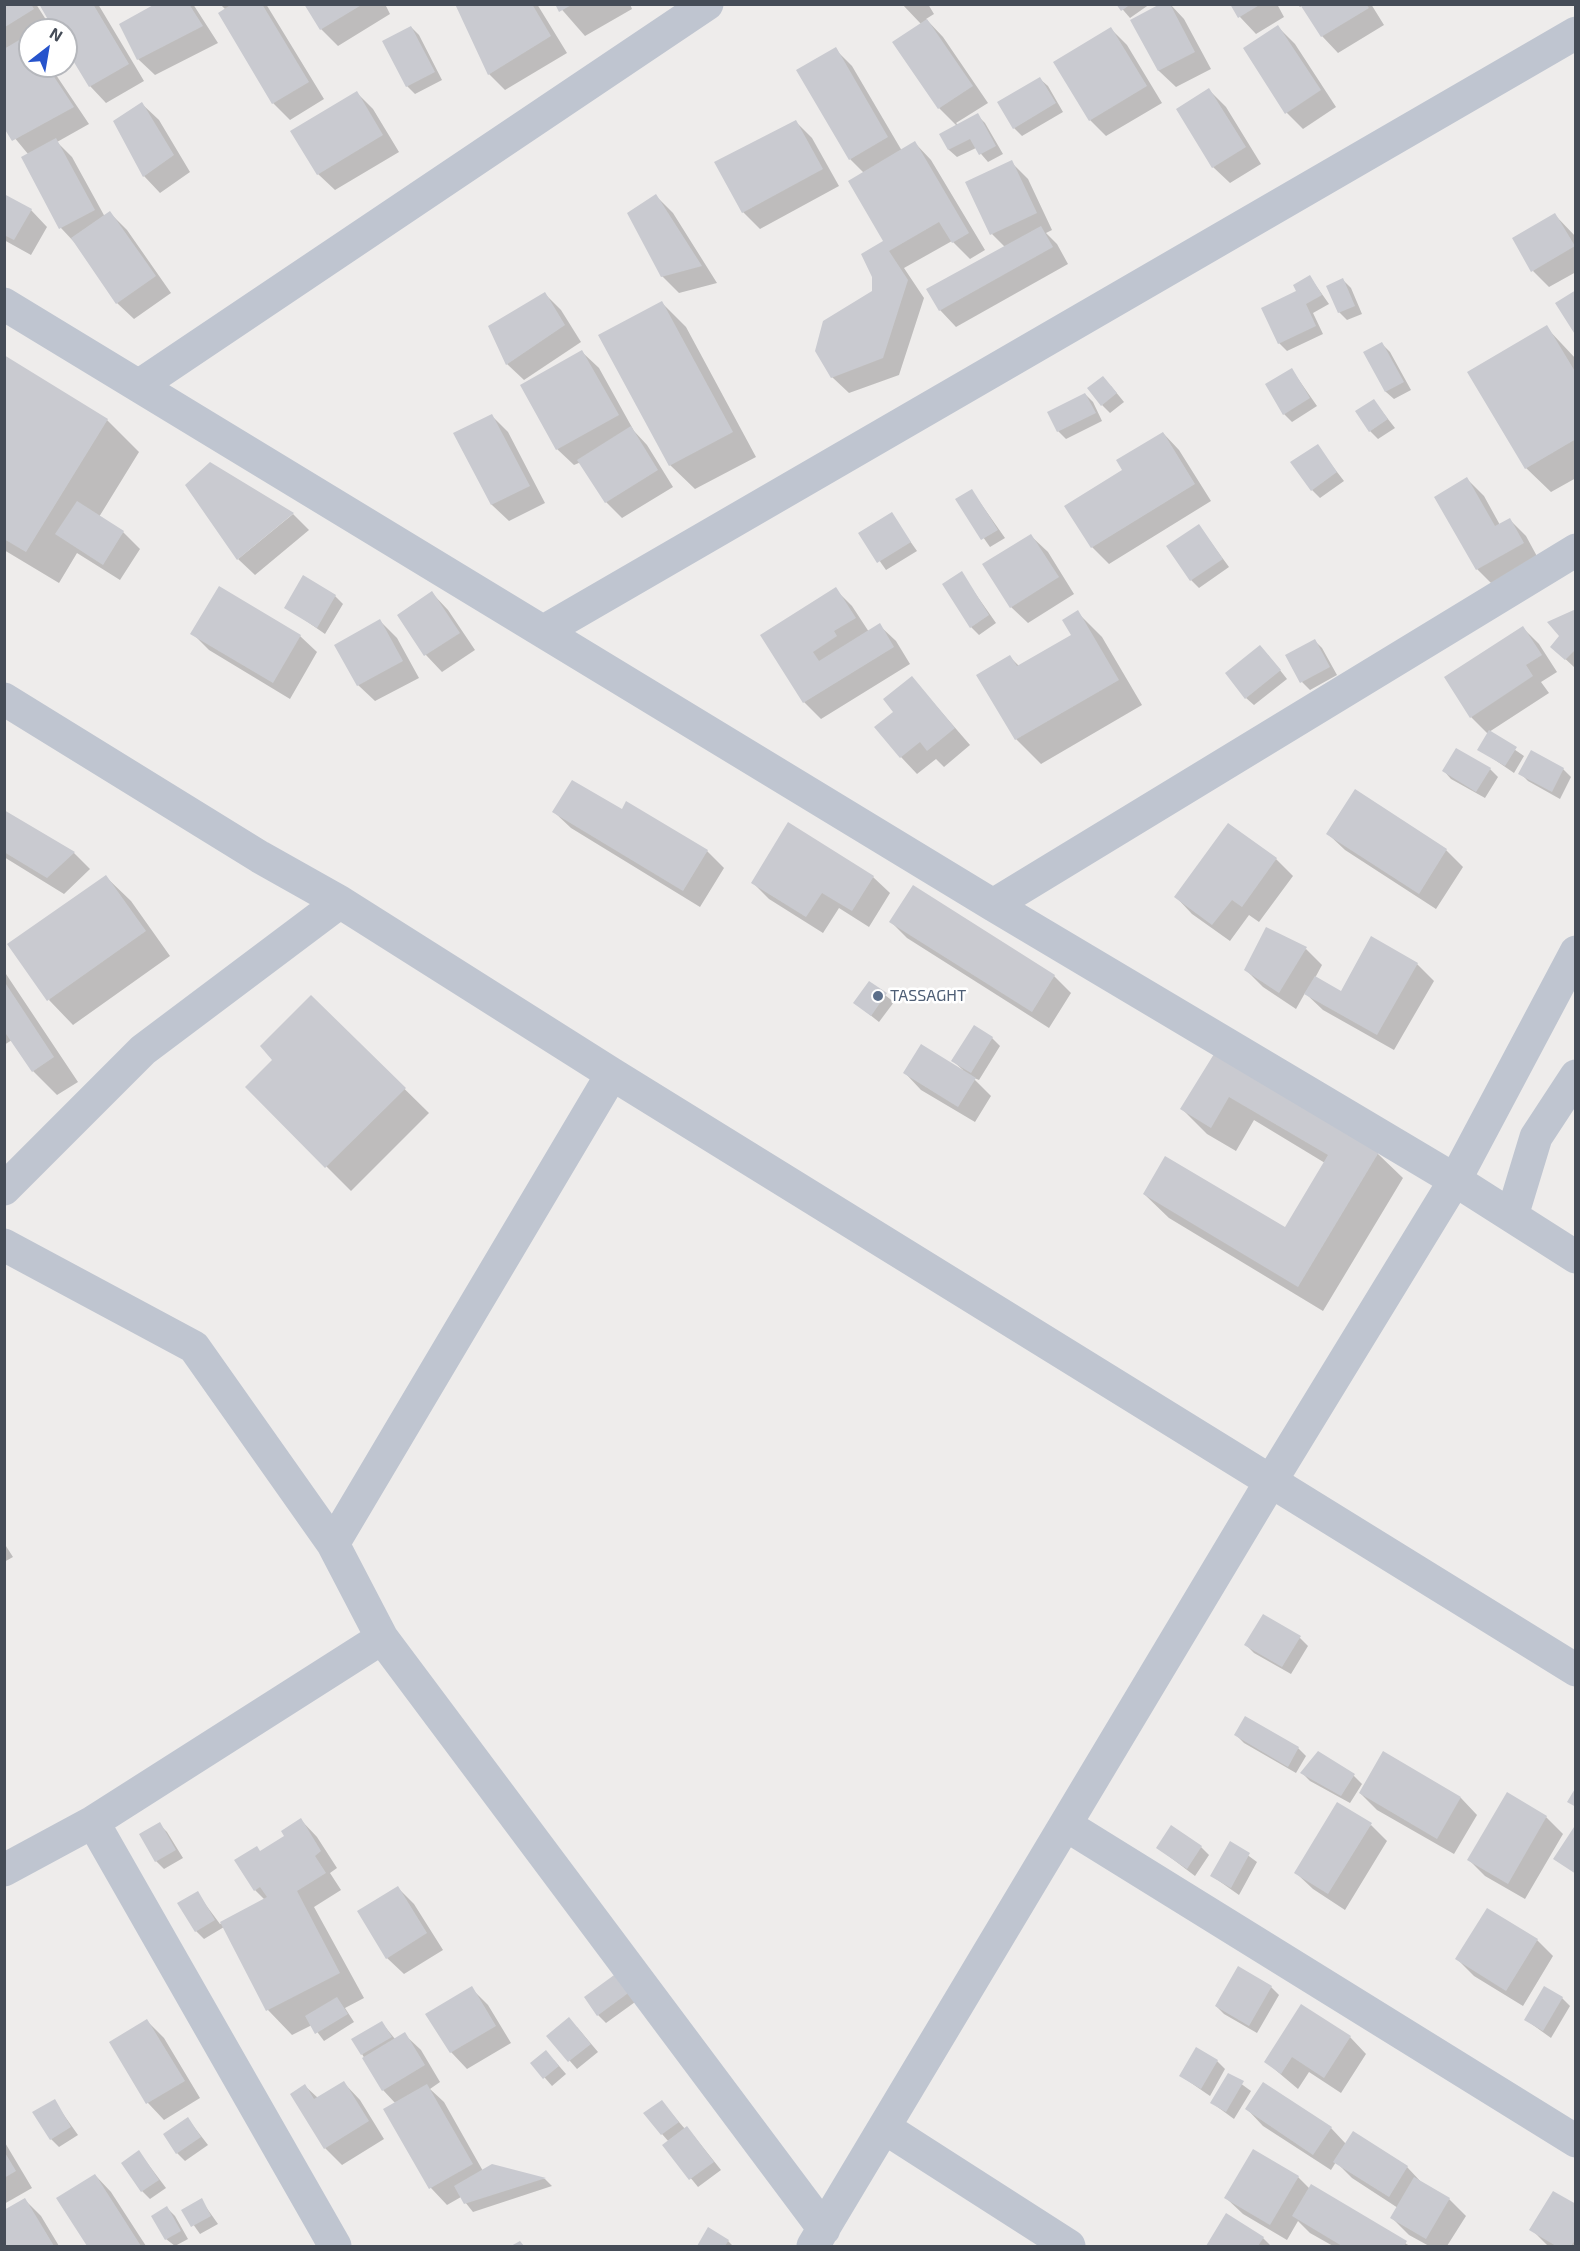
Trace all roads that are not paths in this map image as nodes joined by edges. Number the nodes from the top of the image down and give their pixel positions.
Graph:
1 (707, 4) edge
2 (1575, 33) edge
3 (4, 304) edge
4 (140, 385) junction
5 (1575, 550) edge
6 (544, 631) junction
7 (4, 699) edge
8 (340, 902) junction
9 (993, 905) junction
10 (1575, 952) edge
11 (612, 1074) junction
12 (1575, 1076) edge
13 (1455, 1180) junction
14 (4, 1189) edge
15 (1512, 1216) junction
16 (4, 1245) edge
17 (1575, 1257) edge
18 (1270, 1481) junction
19 (333, 1544) junction
20 (382, 1638) junction
21 (1575, 1670) edge
22 (93, 1822) junction
23 (1066, 1825) junction
24 (4, 1870) edge
25 (885, 2128) junction
26 (1575, 2141) edge
27 (819, 2238) edge
28 (335, 2247) edge
29 (1069, 2247) edge

1 - 4 street
2 - 6 street
3 - 4 street
4 - 6 street
5 - 9 street
6 - 9 street
7 - 8 street
8 - 11 street
8 - 14 street
9 - 13 street
10 - 13 street
11 - 18 street
11 - 19 street
12 - 15 street
13 - 15 street
13 - 18 street
15 - 17 street
16 - 19 street
18 - 21 street
18 - 23 street
19 - 20 street
20 - 22 street
20 - 27 street
22 - 24 street
22 - 28 street
23 - 25 street
23 - 26 street
25 - 27 street
25 - 29 street

